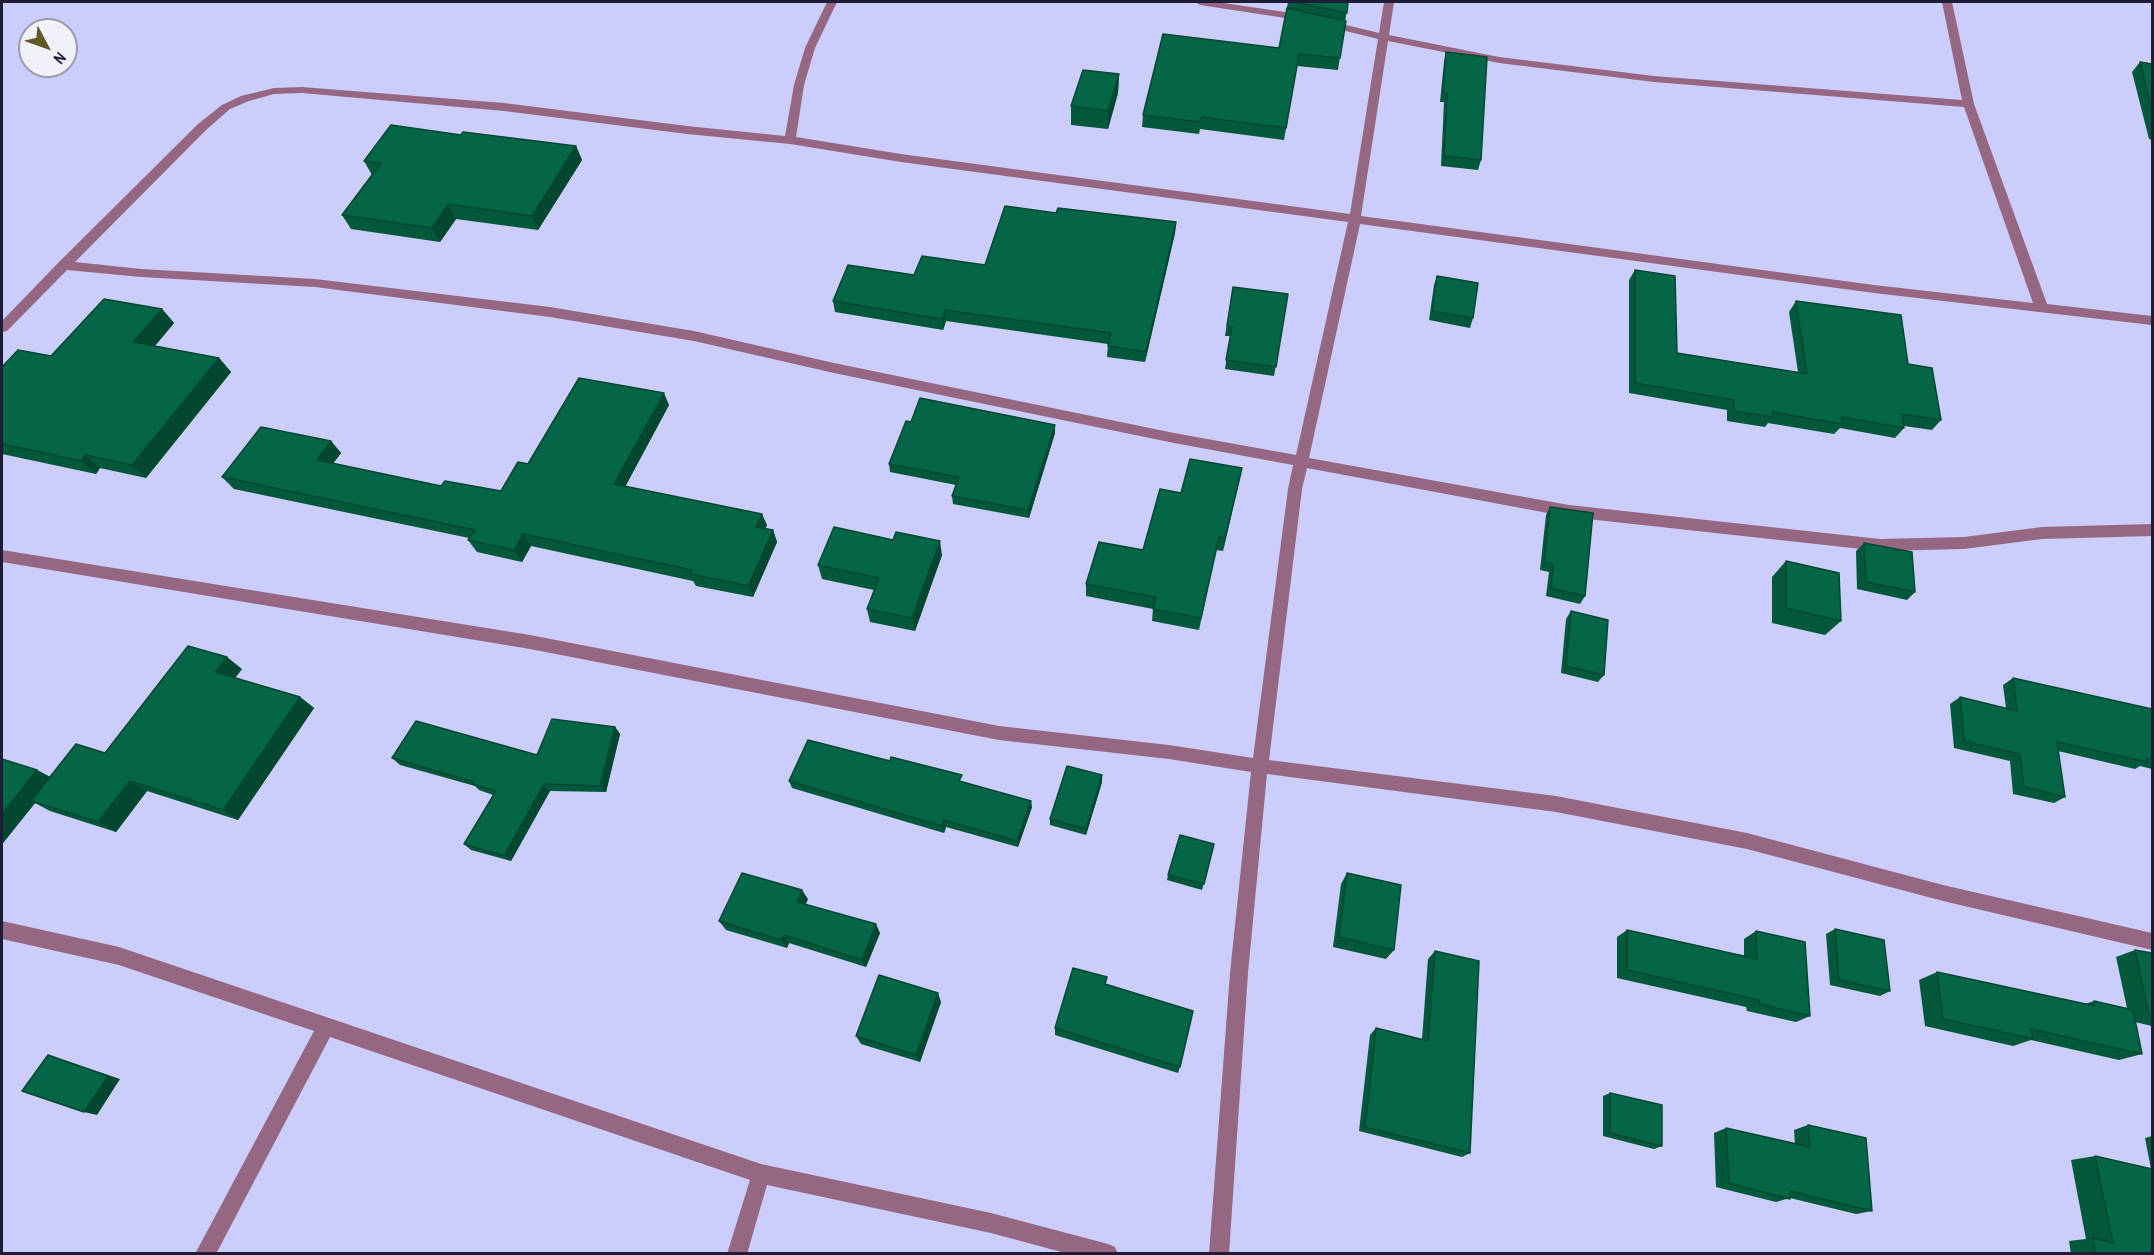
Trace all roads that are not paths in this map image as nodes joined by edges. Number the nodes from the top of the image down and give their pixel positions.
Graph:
1 (832, 2) edge
2 (1200, 2) edge
3 (1389, 2) edge
4 (1947, 2) edge
5 (1384, 37) junction
6 (1968, 104) junction
7 (790, 140) junction
8 (1355, 218) junction
9 (63, 265) junction
10 (2042, 309) junction
11 (2152, 321) edge
12 (2, 328) edge
13 (1300, 462) junction
14 (2152, 530) edge
15 (2, 556) edge
16 (1260, 766) junction
17 (2, 930) edge
18 (2152, 942) edge
19 (326, 1026) junction
20 (761, 1174) junction
21 (205, 1254) edge
22 (737, 1254) edge
23 (1108, 1254) edge
24 (1219, 1254) edge

1 - 7 street
2 - 5 street
3 - 5 street
4 - 6 street
5 - 6 street
5 - 8 street
6 - 10 street
7 - 8 street
7 - 9 street
8 - 10 street
8 - 13 street
9 - 12 street
9 - 13 street
10 - 11 street
13 - 14 street
13 - 16 street
15 - 16 street
16 - 18 street
16 - 24 street
17 - 19 street
19 - 20 street
19 - 21 street
20 - 22 street
20 - 23 street

